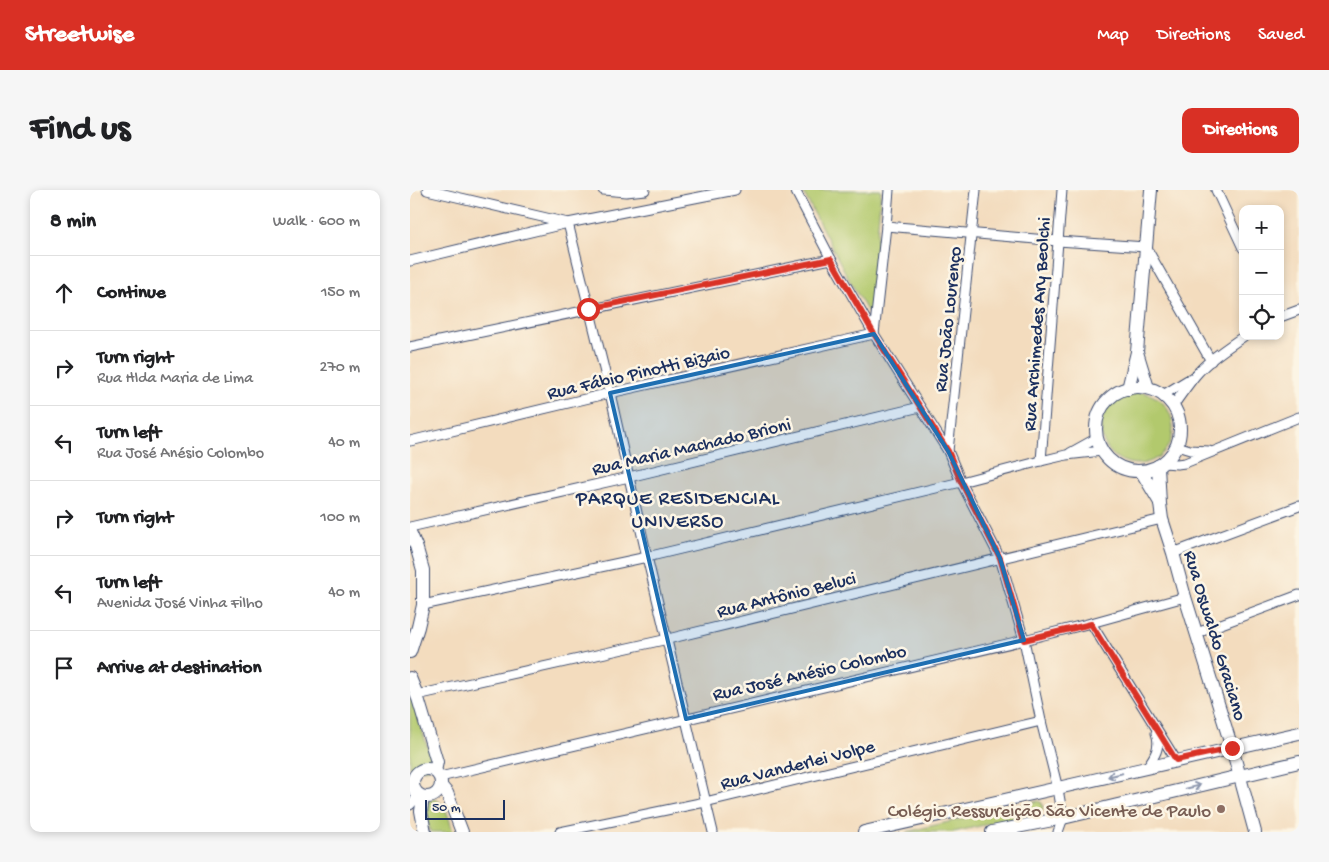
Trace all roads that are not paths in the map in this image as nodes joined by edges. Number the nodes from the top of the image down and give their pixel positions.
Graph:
1 (427, 190) edge
2 (603, 190) edge
3 (645, 190) edge
4 (736, 190) edge
5 (795, 190) edge
6 (889, 190) edge
7 (976, 190) edge
8 (1062, 190) edge
9 (1151, 190) edge
10 (1216, 190) edge
11 (568, 223) junction
12 (886, 226) junction
13 (972, 234) junction
14 (1239, 239) edge
15 (1058, 241) junction
16 (1146, 247) junction
17 (831, 259) junction
18 (410, 261) edge
19 (588, 309) junction
20 (1299, 310) edge
21 (1284, 316) edge
22 (874, 334) junction
23 (1239, 340) edge
24 (410, 347) edge
25 (1137, 352) junction
26 (1210, 361) junction
27 (1195, 376) junction
28 (1128, 388) junction
29 (1148, 388) junction
30 (610, 393) junction
31 (1163, 395) junction
32 (1174, 406) junction
33 (920, 407) junction
34 (1299, 416) edge
35 (1097, 438) junction
36 (410, 441) edge
37 (1177, 446) junction
38 (948, 451) junction
39 (1212, 451) junction
40 (1102, 452) junction
41 (1066, 455) junction
42 (1041, 461) junction
43 (1161, 464) junction
44 (1141, 471) junction
45 (629, 477) junction
46 (961, 482) junction
47 (1160, 504) junction
48 (1299, 506) edge
49 (1162, 519) junction
50 (410, 527) edge
51 (410, 532) edge
52 (1173, 553) junction
53 (647, 557) junction
54 (1000, 558) junction
55 (1299, 595) edge
56 (1185, 597) junction
57 (423, 605) junction
58 (1091, 624) junction
59 (1197, 633) junction
60 (668, 639) junction
61 (1024, 640) junction
62 (410, 652) edge
63 (410, 678) edge
64 (416, 695) junction
65 (686, 719) junction
66 (1040, 721) junction
67 (1153, 724) junction
68 (1299, 733) edge
69 (1232, 748) junction
70 (1176, 760) junction
71 (1299, 762) edge
72 (1148, 767) junction
73 (1241, 776) junction
74 (438, 778) junction
75 (412, 779) edge
76 (1058, 789) junction
77 (421, 796) junction
78 (705, 802) junction
79 (410, 805) edge
80 (1062, 818) junction
81 (420, 827) edge
82 (462, 832) edge
83 (560, 832) edge
84 (713, 832) edge
85 (864, 832) edge
86 (992, 832) edge
87 (1058, 832) edge
88 (1255, 832) edge

1 - 11 street
2 - 3 street
4 - 11 street
5 - 17 street
6 - 12 street
7 - 13 street, Rua João Lourenço
8 - 15 street, Rua Archimedes Ary Beolchi
9 - 16 street
10 - 14 street
11 - 18 street
11 - 19 street
12 - 13 street
12 - 22 street
13 - 15 street
13 - 38 street, Rua João Lourenço
15 - 16 street
15 - 42 street, Rua Archimedes Ary Beolchi
16 - 25 street
16 - 26 street
17 - 19 street
17 - 22 street
19 - 24 street
19 - 30 street
20 - 21 street
22 - 30 street, Rua Fábio Pinotti Bizaio
22 - 33 street
23 - 26 street
25 - 28 street
25 - 29 street
26 - 27 street
27 - 31 street
27 - 32 street
28 - 29 street
28 - 35 street
29 - 31 street
30 - 36 street, Rua Fábio Pinotti Bizaio
30 - 45 street
31 - 32 street
32 - 37 street
33 - 38 street
33 - 45 street, Rua Maria Machado Brioni
34 - 39 street
35 - 40 street
35 - 41 street
37 - 39 street
37 - 43 street
38 - 46 street
39 - 43 street
40 - 41 street
40 - 44 street
41 - 42 street
42 - 46 street
43 - 44 street
43 - 47 street, Rua Oswaldo Graciano
44 - 47 street, Rua Oswaldo Graciano
45 - 50 street, Rua Maria Machado Brioni
45 - 53 street
46 - 53 street
46 - 54 street
47 - 49 street, Rua Oswaldo Graciano
48 - 52 street
49 - 52 street, Rua Oswaldo Graciano
49 - 54 street, Rua Antônio Beluci
51 - 57 street
52 - 56 street, Rua Oswaldo Graciano
53 - 57 street
53 - 60 street
54 - 60 street, Rua Antônio Beluci
54 - 61 street
55 - 59 street
56 - 58 street, Rua José Anésio Colombo
56 - 59 street, Rua Oswaldo Graciano
57 - 62 street
58 - 61 street, Rua José Anésio Colombo
58 - 67 street
59 - 69 street, Rua Oswaldo Graciano
60 - 64 street, Rua Antônio Beluci
60 - 65 street
61 - 65 street, Rua José Anésio Colombo
61 - 66 street
63 - 64 street
64 - 74 street
65 - 74 street, Rua José Anésio Colombo
65 - 78 street
66 - 76 street
66 - 78 street, Rua Vanderlei Volpe
67 - 70 street
67 - 72 street
68 - 69 street
69 - 70 street
69 - 73 street, Rua Oswaldo Graciano
70 - 72 street
71 - 73 street
72 -> 76 street
80 -> 73 street
73 - 88 street, Rua Oswaldo Graciano
74 - 75 street
74 - 77 street
74 - 82 street
75 - 77 street
76 - 80 street
76 - 85 street
77 - 79 street
77 - 81 street
78 - 83 street, Rua Vanderlei Volpe
78 - 84 street
80 - 86 street
80 - 87 street

